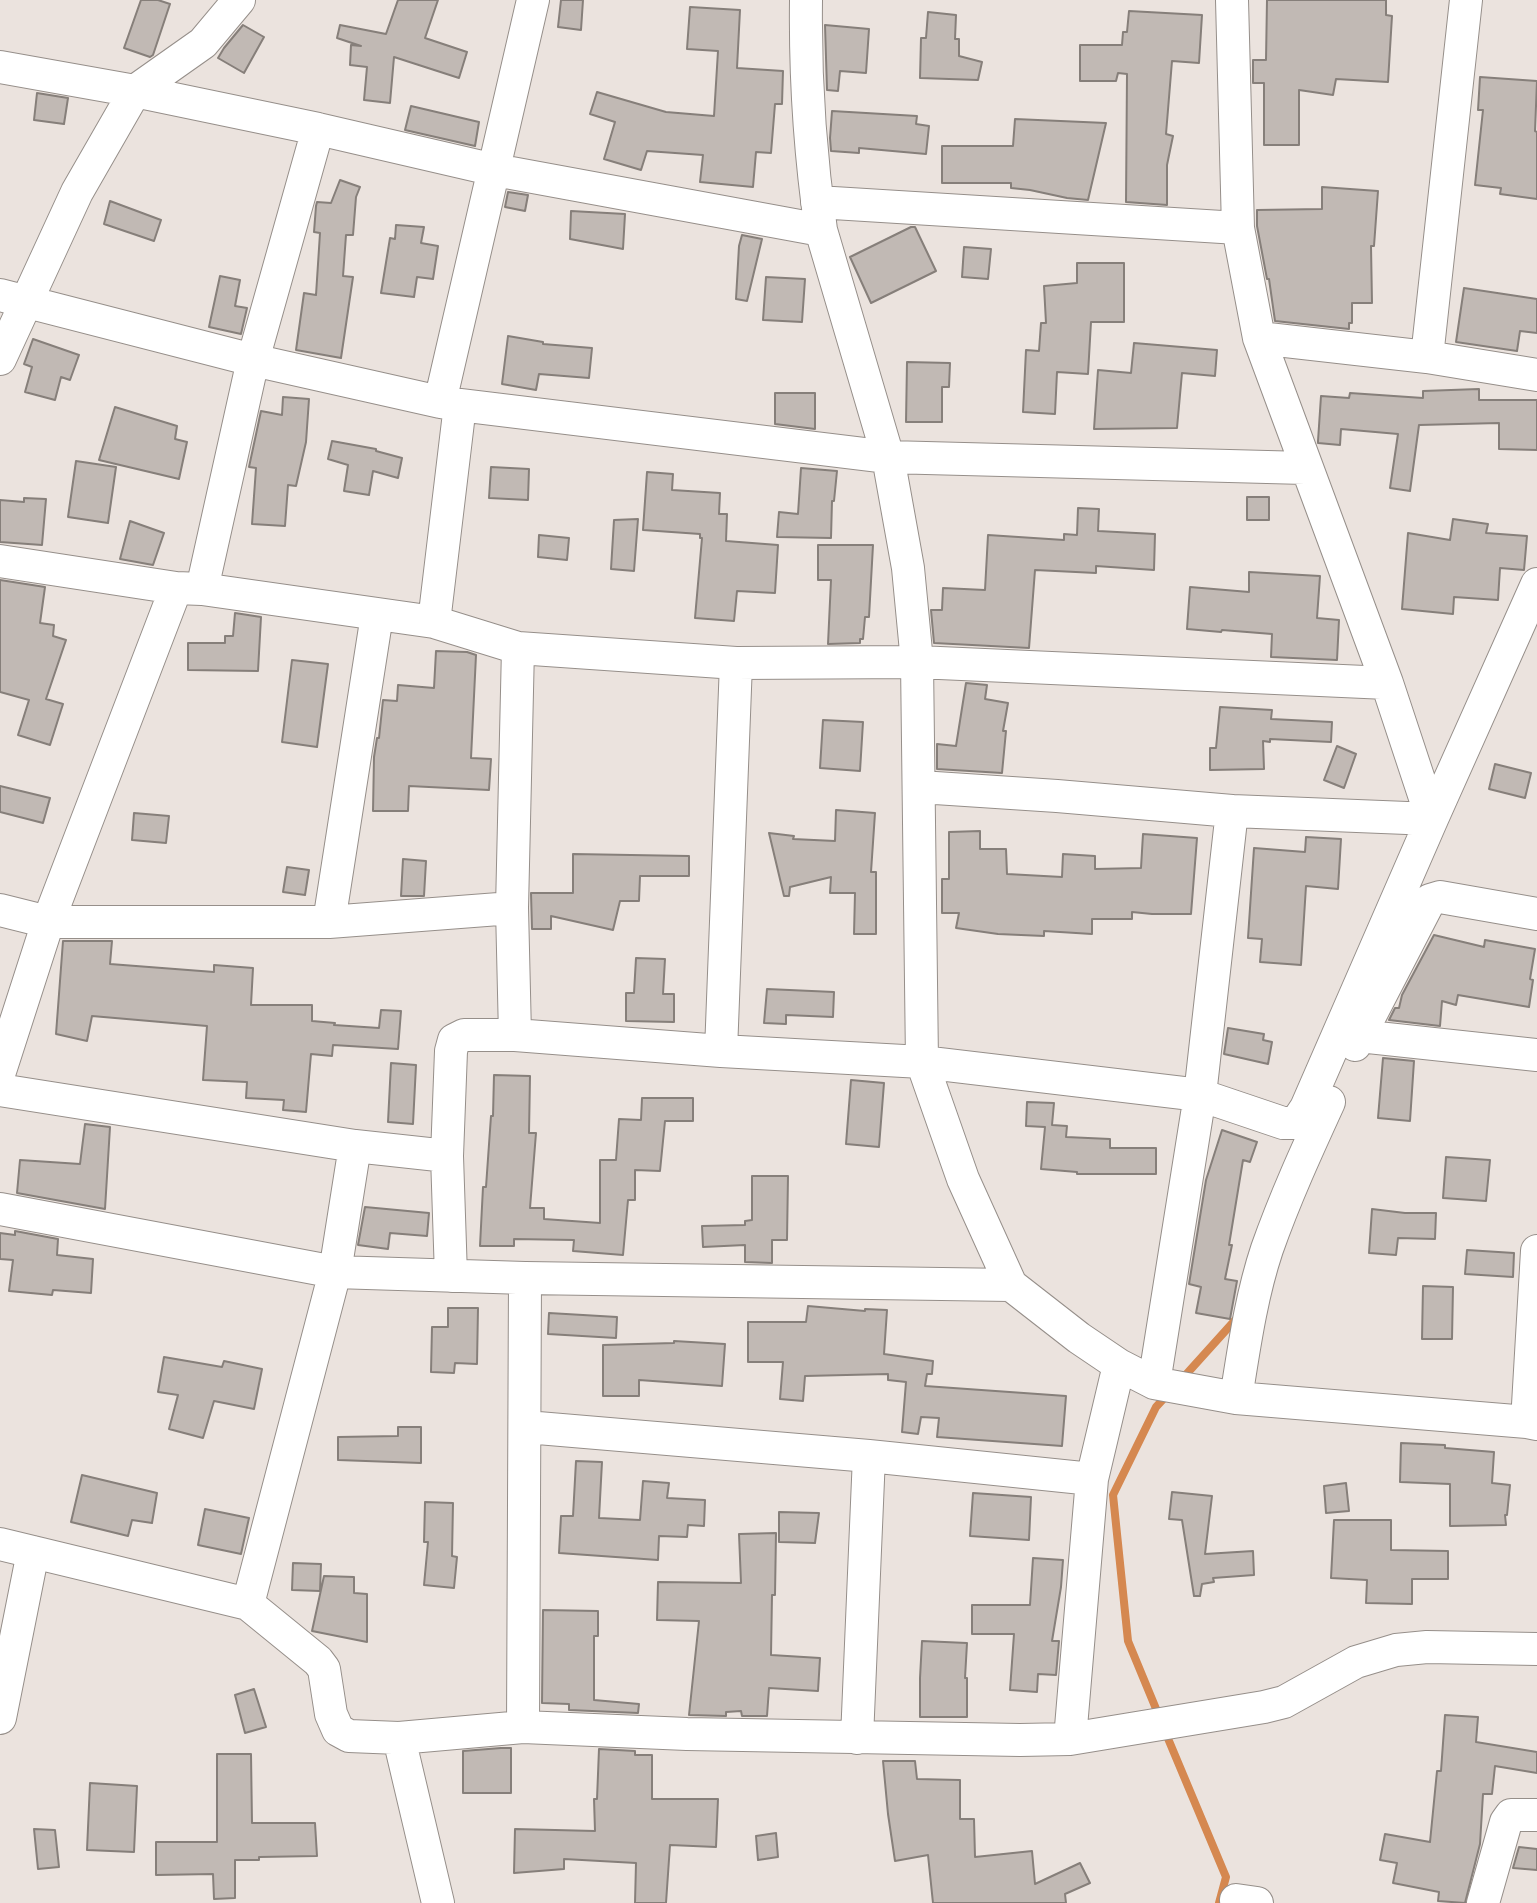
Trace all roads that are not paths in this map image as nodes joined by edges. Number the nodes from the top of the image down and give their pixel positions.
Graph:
1 (239, 0) edge
2 (533, 0) edge
3 (806, 0) edge
4 (1232, 0) edge
5 (1466, 0) edge
6 (0, 67) edge
7 (135, 91) junction
8 (318, 129) junction
9 (495, 170) junction
10 (819, 216) junction
11 (1238, 228) junction
12 (14, 298) edge
13 (1259, 338) junction
14 (1427, 357) junction
15 (0, 359) edge
16 (253, 360) junction
17 (1537, 375) edge
18 (450, 403) junction
19 (888, 457) junction
20 (1305, 468) junction
21 (0, 561) edge
22 (1537, 584) edge
23 (189, 589) junction
24 (377, 615) junction
25 (434, 622) junction
26 (518, 648) junction
27 (917, 662) junction
28 (736, 663) junction
29 (1387, 683) junction
30 (920, 787) junction
31 (1232, 811) junction
32 (1432, 819) junction
33 (512, 908) junction
34 (0, 910) edge
35 (1537, 914) edge
36 (48, 922) junction
37 (329, 922) junction
38 (515, 1035) junction
39 (1359, 1036) junction
40 (721, 1051) junction
41 (1537, 1055) edge
42 (922, 1062) junction
43 (0, 1071) edge
44 (0, 1090) edge
45 (1200, 1095) junction
46 (355, 1146) junction
47 (447, 1156) junction
48 (0, 1209) edge
49 (1537, 1251) edge
50 (335, 1272) junction
51 (451, 1276) junction
52 (525, 1278) junction
53 (1011, 1285) junction
54 (1119, 1365) junction
55 (1154, 1383) junction
56 (1236, 1398) junction
57 (1532, 1423) edge
58 (526, 1427) junction
59 (869, 1456) junction
60 (1092, 1479) junction
61 (0, 1544) edge
62 (33, 1552) junction
63 (248, 1604) junction
64 (1537, 1649) edge
65 (0, 1718) edge
66 (523, 1727) junction
67 (399, 1738) junction
68 (857, 1738) junction
69 (1070, 1739) junction
70 (1537, 1815) edge
71 (438, 1903) edge
72 (1483, 1903) edge

1 - 7 street
2 - 9 street
3 - 10 street
4 - 11 street
5 - 14 street
6 - 7 street
7 - 8 street
7 - 12 street
8 - 9 street
8 - 16 street
9 - 10 street
9 - 18 street
10 - 11 street
10 - 19 street
11 - 13 street
12 - 15 street
12 - 16 street
13 - 14 street
13 - 20 street
14 - 17 street
16 - 18 street
16 - 23 street
18 - 19 street
18 - 25 street
19 - 20 street
19 - 27 street
20 - 29 street
21 - 23 street
22 - 32 street
23 - 24 street
23 - 36 street
24 - 25 street
24 - 37 street
25 - 26 street
26 - 28 street
26 - 33 street
27 - 28 street
27 - 29 street
27 - 30 street
28 - 40 street
29 - 32 street
30 - 31 street
30 - 42 street
31 - 32 street
31 - 45 street
32 - 45 street
33 - 37 street
33 - 38 street
34 - 36 street
35 - 39 street
36 - 37 street
36 - 43 street
38 - 40 street
38 - 47 street
39 - 41 street
39 - 56 street
40 - 42 street
42 - 45 street
42 - 53 street
44 - 46 street
45 - 55 street
46 - 47 street
46 - 50 street
47 - 51 street
48 - 50 street
49 - 57 street
50 - 51 street
50 - 63 street
51 - 52 street
52 - 53 street
52 - 58 street
53 - 54 street
54 - 55 street
54 - 60 street
55 - 56 street
56 - 57 street
58 - 59 street
58 - 66 street
59 - 60 street
59 - 68 street
60 - 69 street
61 - 62 street
62 - 63 street
62 - 65 street
63 - 67 street
64 - 69 street
66 - 67 street
66 - 68 street
67 - 71 street
68 - 69 street
70 - 72 street

